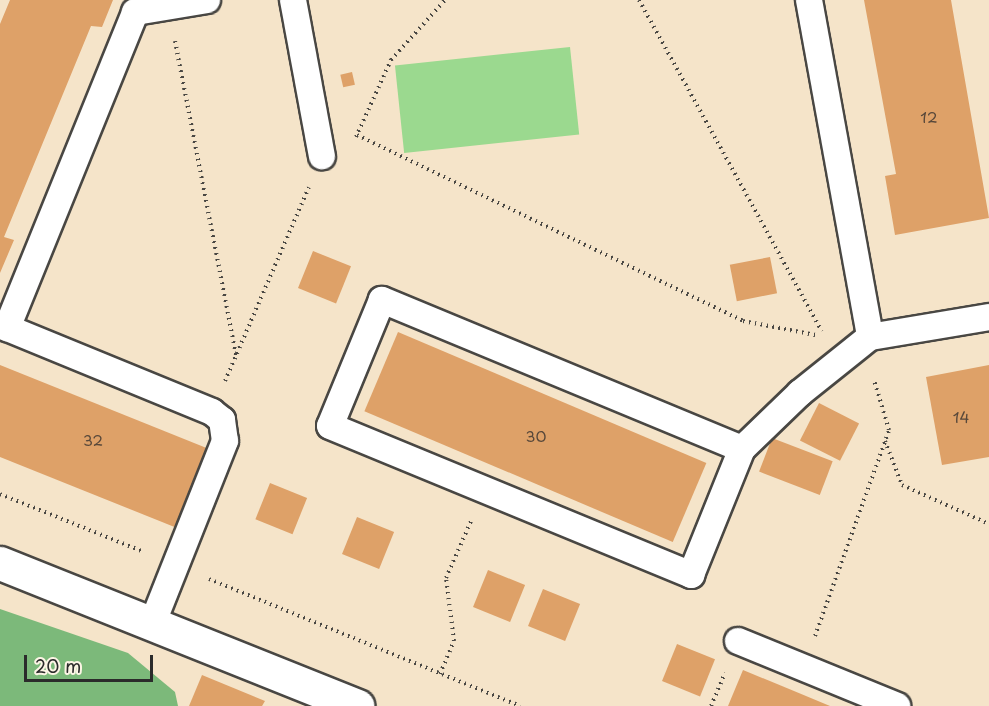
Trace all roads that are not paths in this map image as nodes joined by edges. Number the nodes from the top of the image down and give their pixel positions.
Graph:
1 (207, 0) edge
2 (293, 0) edge
3 (809, 0) edge
4 (322, 156) road end
5 (989, 317) edge
6 (4, 326) edge
7 (867, 340) junction
8 (742, 449) junction
9 (0, 563) edge
10 (152, 624) junction
11 (738, 641) dead end
12 (357, 706) edge
13 (897, 706) edge

1 - 6 lane
2 - 4 lane
3 - 7 lane
5 - 7 lane
6 - 10 lane
7 - 8 lane
8 - 8 lane
9 - 10 street
10 - 12 street
11 - 13 lane

